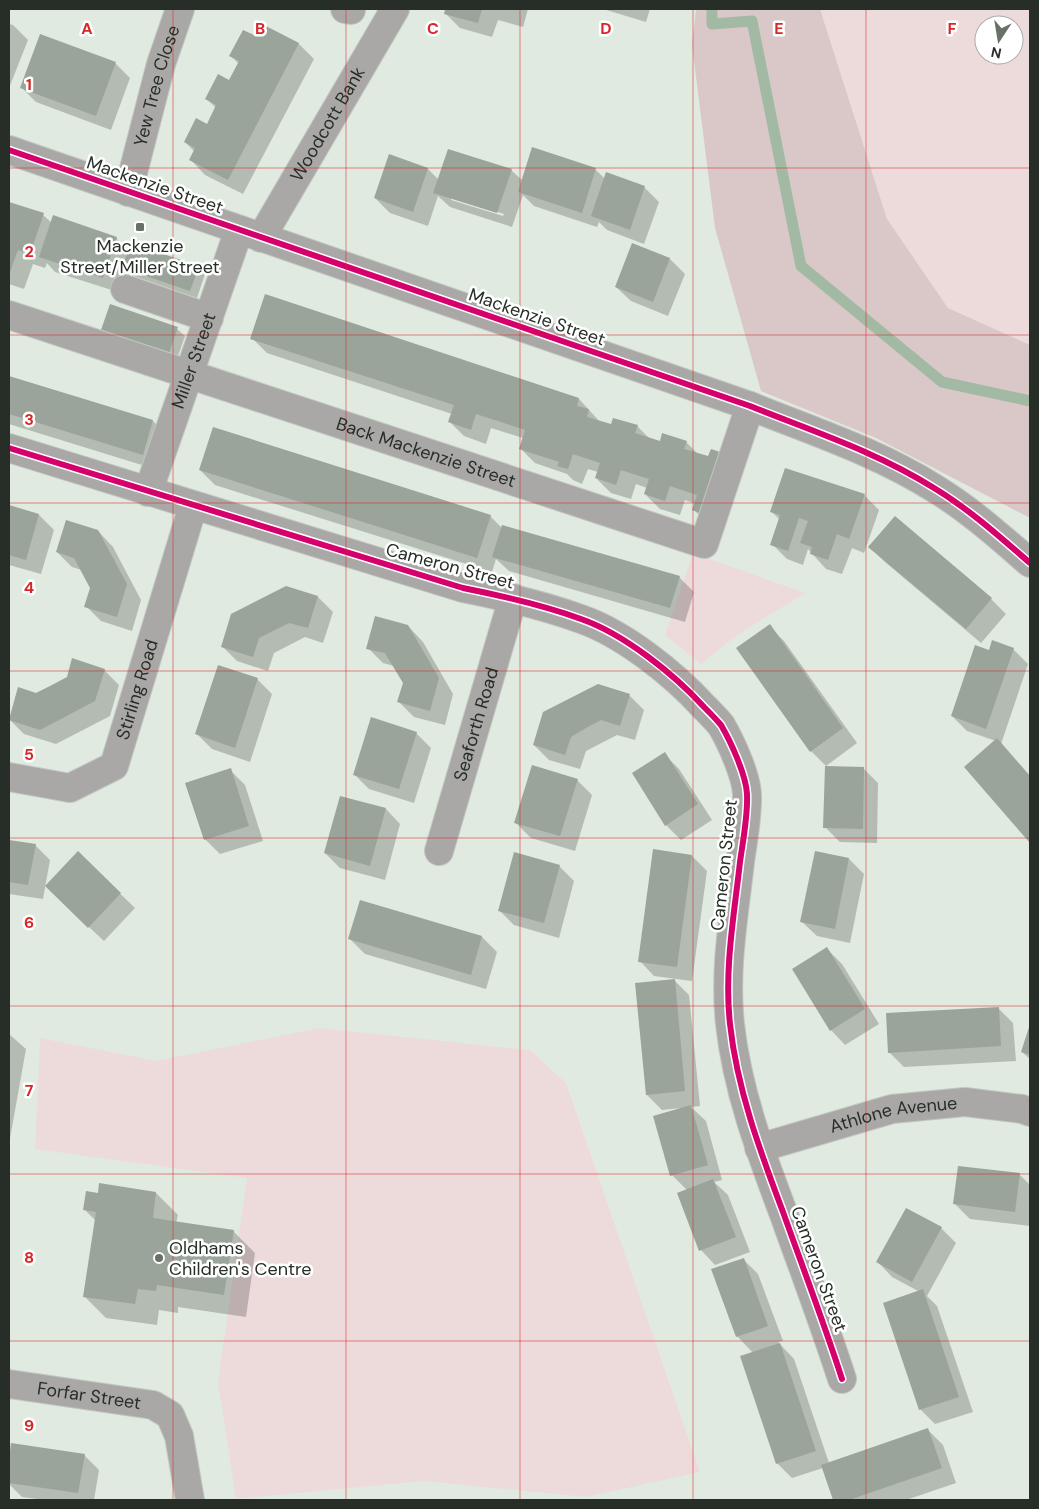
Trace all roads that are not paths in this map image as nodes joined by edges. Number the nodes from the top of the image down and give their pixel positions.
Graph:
1 (180, 9) edge
2 (396, 9) edge
3 (9, 150) edge
4 (128, 192) junction
5 (250, 234) junction
6 (125, 289) dead end
7 (9, 315) edge
8 (208, 318) junction
9 (189, 375) junction
10 (750, 406) junction
11 (9, 448) edge
12 (148, 492) junction
13 (193, 506) junction
14 (1030, 563) edge
15 (514, 598) junction
16 (9, 777) edge
17 (439, 851) dead end
18 (1030, 1112) edge
19 (759, 1148) junction
20 (842, 1379) dead end
21 (9, 1384) edge
22 (190, 1500) edge

1 - 4 street, Yew Tree Close
2 - 5 street, Woodcott Bank
3 - 4 street, Mackenzie Street
4 - 5 street, Mackenzie Street
5 - 8 street, Miller Street
5 - 10 street, Mackenzie Street
6 - 8 street
7 - 9 street, Back Mackenzie Street
8 - 9 street, Miller Street
9 - 10 street, Back Mackenzie Street
9 - 12 street, Miller Street
10 - 14 street, Mackenzie Street
11 - 12 street, Cameron Street
12 - 13 street, Cameron Street
13 - 15 street, Cameron Street
13 - 16 street, Stirling Road
15 - 17 street, Seaforth Road
15 - 19 street, Cameron Street
18 - 19 street, Athlone Avenue
19 - 20 street, Cameron Street
21 - 22 street, Forfar Street

